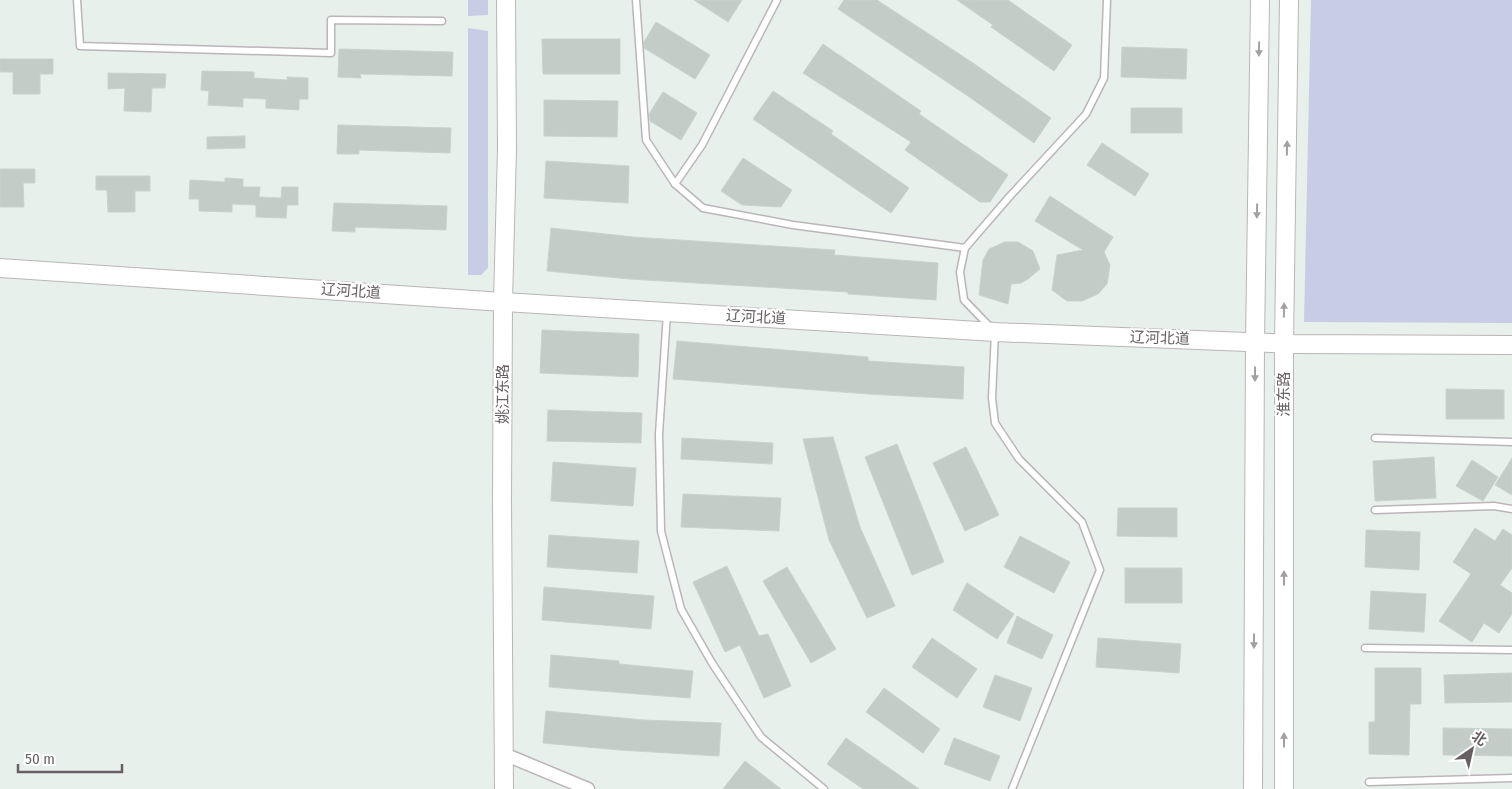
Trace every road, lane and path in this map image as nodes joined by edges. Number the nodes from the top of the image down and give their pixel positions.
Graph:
1 (77, 0) edge
2 (506, 0) edge
3 (514, 0) edge
4 (636, 0) edge
5 (777, 0) edge
6 (1107, 0) edge
7 (1260, 0) edge
8 (1289, 0) edge
9 (442, 22) dead end
10 (676, 184) junction
11 (965, 248) junction
12 (0, 268) edge
13 (508, 302) junction
14 (667, 312) junction
15 (995, 332) junction
16 (1255, 342) junction
17 (1284, 343) junction
18 (1512, 345) edge
19 (1376, 438) dead end
20 (1512, 442) edge
21 (1512, 509) edge
22 (1375, 510) dead end
23 (1365, 648) dead end
24 (1512, 650) edge
25 (509, 756) junction
26 (1512, 778) edge
27 (1369, 782) dead end
28 (504, 789) edge
29 (515, 789) edge
30 (588, 789) edge
31 (824, 789) edge
32 (1012, 789) edge
33 (1253, 789) edge
34 (1284, 789) edge

1 - 9 lane
2 - 13 street, 姚江东路
3 - 13 street, 姚江东路
4 - 10 lane
5 - 10 lane
6 - 11 lane
7 -> 16 street, 淮东路
17 -> 8 street, 淮东路
10 - 11 lane
11 - 15 lane
12 - 13 street, 辽河北道
13 - 14 street, 辽河北道
13 - 25 street, 姚江东路
14 - 15 street, 辽河北道
14 - 31 lane
15 - 16 street, 辽河北道
15 - 32 lane
16 - 17 street, 辽河北道
16 -> 33 street, 淮东路
17 - 18 street, 辽河北道
34 -> 17 street, 淮东路
19 - 20 lane
21 - 22 lane
23 - 24 lane
25 - 28 street, 姚江东路
25 - 29 street, 姚江东路
25 - 30 street
26 - 27 lane

